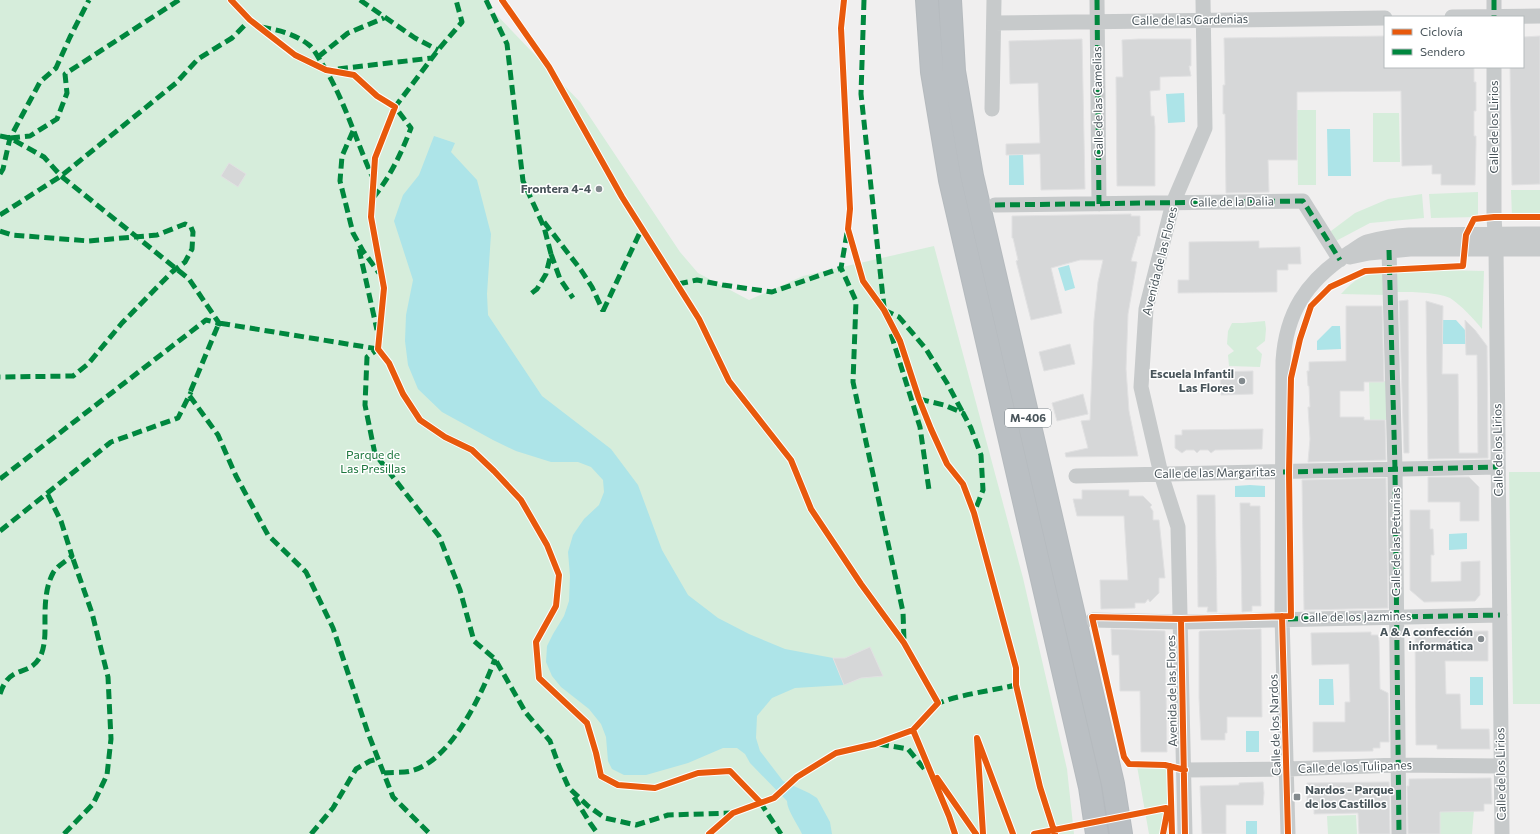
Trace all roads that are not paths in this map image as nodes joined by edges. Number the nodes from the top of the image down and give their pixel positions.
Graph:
1 (927, 0) edge
2 (950, 0) edge
3 (994, 0) edge
4 (1097, 0) edge
5 (1203, 0) edge
6 (1494, 0) edge
7 (1494, 16) edge
8 (1524, 16) edge
9 (1540, 16) edge
10 (1384, 18) edge
11 (1204, 19) junction
12 (1097, 21) junction
13 (994, 23) junction
14 (1494, 68) edge
15 (992, 109) dead end
16 (1173, 203) junction
17 (1099, 204) junction
18 (995, 205) dead end
19 (1540, 234) edge
20 (1496, 242) junction
21 (1540, 248) edge
22 (1389, 250) junction
23 (1340, 260) junction
24 (1498, 467) junction
25 (1395, 468) junction
26 (1283, 472) junction
27 (1161, 474) junction
28 (1076, 476) dead end
29 (1500, 615) junction
30 (1396, 617) junction
31 (1283, 619) junction
32 (1093, 620) dead end
33 (1181, 622) junction
34 (1398, 765) junction
35 (1500, 766) junction
36 (1287, 769) junction
37 (1185, 770) junction
38 (1097, 834) edge
39 (1121, 834) edge
40 (1185, 834) edge
41 (1288, 834) edge
42 (1399, 834) edge
43 (1502, 834) edge

1 - 38 highway, M-406
2 - 39 highway, M-406
3 - 13 street
4 - 12 street, Calle de las Camelias
5 - 11 street, Avenida de las Flores
6 - 7 street
8 - 9 street
10 - 11 street, Calle de las Gardenias
11 - 12 street, Calle de las Gardenias
11 - 16 street, Avenida de las Flores
12 - 13 street, Calle de las Gardenias
12 - 17 street, Calle de las Camelias
13 - 15 street
14 - 20 street, Calle de los Lirios
16 - 17 street, Calle de la Dalia
16 - 23 street, Calle de la Dalia
16 - 27 street, Avenida de las Flores
17 - 18 street, Calle de la Dalia
19 - 20 street
20 - 21 street
20 - 22 street, Calle de los Nardos
20 - 23 street, Calle de los Nardos
20 - 24 street, Calle de los Lirios
22 - 23 street, Calle de los Nardos
22 - 25 street, Calle de las Petunias
23 - 26 street, Calle de los Nardos
24 - 25 street, Calle de las Margaritas
24 - 29 street, Calle de los Lirios
25 - 26 street, Calle de las Margaritas
25 - 30 street, Calle de las Petunias
26 - 27 street, Calle de las Margaritas
26 - 31 street, Calle de los Nardos
27 - 28 street, Calle de las Margaritas
27 - 33 street, Avenida de las Flores
29 - 30 street, Calle de los Jazmines
29 - 35 street, Calle de los Lirios
30 - 31 street, Calle de los Jazmines
30 - 34 street, Calle de las Petunias
31 - 33 street, Calle de los Jazmines
31 - 36 street, Calle de los Nardos
32 - 33 street, Calle de los Jazmines
33 - 37 street, Avenida de las Flores
34 - 35 street, Calle de los Tulipanes
34 - 36 street, Calle de los Tulipanes
34 - 42 street, Calle de las Petunias
35 - 43 street, Calle de los Lirios
36 - 37 street, Calle de los Tulipanes
36 - 41 street, Calle de los Nardos
37 - 40 street, Avenida de las Flores

